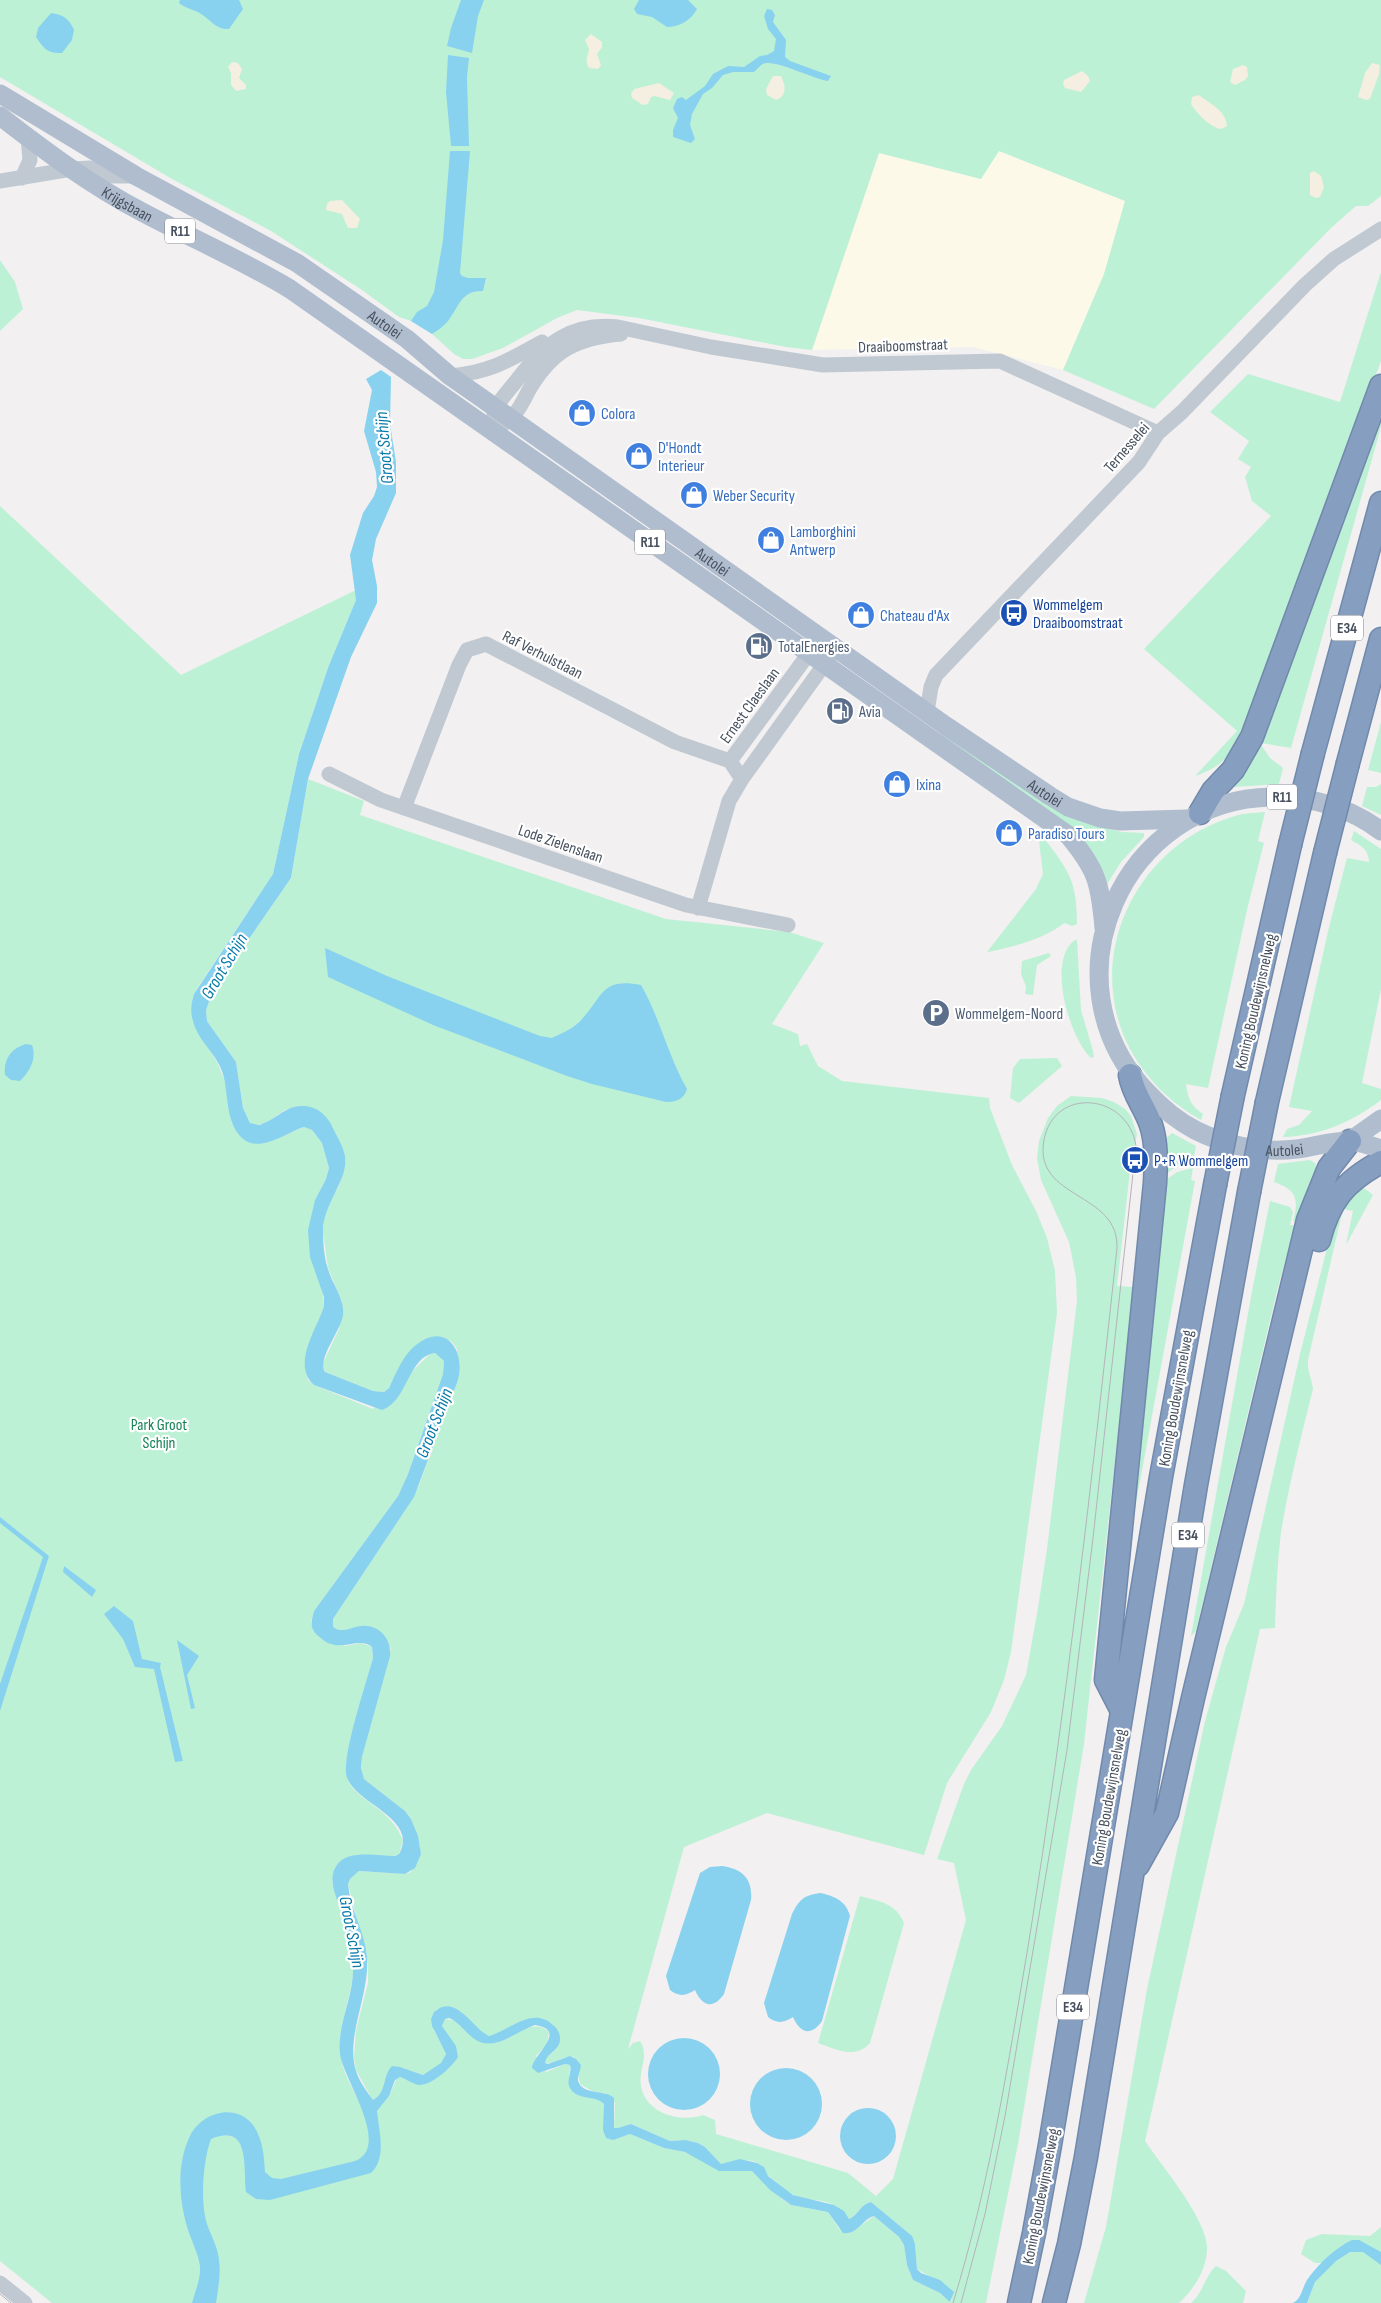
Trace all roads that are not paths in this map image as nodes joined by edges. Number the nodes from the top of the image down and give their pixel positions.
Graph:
1 (0, 94) edge
2 (0, 116) edge
3 (28, 137) junction
4 (72, 169) junction
5 (136, 176) junction
6 (22, 178) junction
7 (0, 181) edge
8 (1381, 229) edge
9 (262, 243) joint
10 (290, 289) joint
11 (637, 332) junction
12 (551, 343) junction
13 (450, 376) junction
14 (1381, 386) edge
15 (496, 408) junction
16 (511, 419) junction
17 (491, 430) junction
18 (1158, 433) junction
19 (1381, 503) edge
20 (821, 637) junction
21 (1381, 639) edge
22 (836, 648) junction
23 (809, 653) junction
24 (825, 664) junction
25 (927, 712) junction
26 (730, 761) junction
27 (329, 774) dead end
28 (742, 779) junction
29 (404, 808) junction
30 (1194, 816) junction
31 (1381, 830) edge
32 (698, 908) junction
33 (788, 925) dead end
34 (1104, 928) junction
35 (1130, 1075) junction
36 (1381, 1119) edge
37 (1350, 1141) junction
38 (1381, 1149) edge
39 (1381, 1162) edge
40 (1294, 1277) junction
41 (1122, 1711) junction
42 (1131, 1879) junction
43 (0, 2283) edge
44 (25, 2303) edge
45 (1019, 2303) edge
46 (1054, 2303) edge

1 - 5 main road, Krijgsbaan / R11
2 - 3 main road, Krijgsbaan / R11
3 - 4 main road, Krijgsbaan / R11
3 - 6 street
4 - 5 street
4 - 6 street
4 - 10 main road, Krijgsbaan / R11
5 - 9 main road, Krijgsbaan / R11
6 - 7 street
8 - 18 street, Ternesselei
9 - 13 main road, Autolei / R11
10 - 17 main road, Autolei / R11
11 - 12 street, Draaiboomstraat
11 - 16 street, Draaiboomstraat
11 - 18 street, Draaiboomstraat
12 - 13 street, Draaiboomstraat
12 - 15 street, Draaiboomstraat
13 - 15 main road, Autolei / R11
14 - 30 highway
15 - 16 main road, Autolei / R11
15 - 17 street, Draaiboomstraat
16 - 17 street, Draaiboomstraat
16 - 20 main road, Autolei / R11
17 - 23 main road, Autolei / R11
18 - 25 street, Ternesselei
19 - 41 highway, Koning Boudewijnsnelweg / E34, bridge
20 - 22 main road, Autolei / R11
20 - 23 street, Ernest Claeslaan
21 - 42 highway, Koning Boudewijnsnelweg / E34, bridge
22 - 24 street
22 - 25 main road, Autolei / R11
23 - 24 main road, Autolei / R11
23 - 26 street, Ernest Claeslaan
24 - 28 street
24 - 34 main road, Autolei / R11
25 - 30 main road, Autolei / R11
26 - 28 street, Ernest Claeslaan
26 - 29 street, Raf Verhulstlaan
27 - 29 street, Lode Zielenslaan
28 - 32 street
29 - 32 street, Lode Zielenslaan
30 - 31 main road, Autolei / R11
30 - 34 main road, Autolei / R11
32 - 33 street, Lode Zielenslaan
34 - 35 main road, Autolei / R11
35 - 37 main road, Autolei / R11
35 - 41 highway
36 - 37 main road, Autolei / R11
37 - 38 main road, Autolei / R11
37 - 40 highway
39 - 40 highway
40 - 42 highway
41 - 45 highway, Koning Boudewijnsnelweg / E34
42 - 46 highway, Koning Boudewijnsnelweg / E34
43 - 44 street

